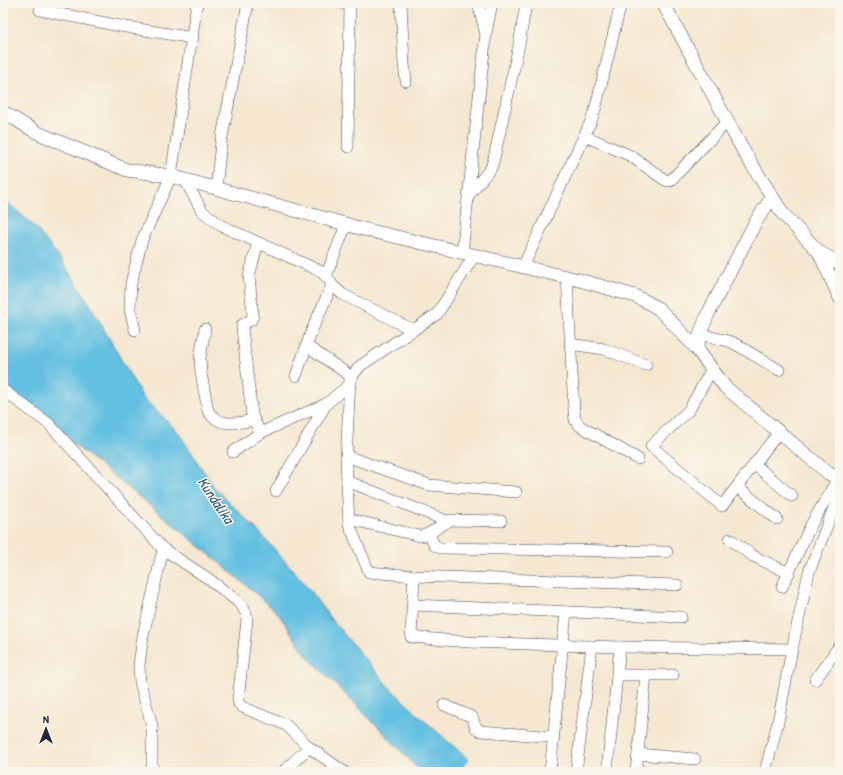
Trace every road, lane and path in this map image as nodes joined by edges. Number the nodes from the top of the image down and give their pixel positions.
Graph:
1 (197, 3) edge
2 (248, 3) edge
3 (347, 3) edge
4 (401, 3) edge
5 (478, 3) edge
6 (492, 3) edge
7 (526, 3) edge
8 (621, 3) edge
9 (663, 3) edge
10 (40, 10) dead end
11 (486, 33) junction
12 (193, 38) junction
13 (406, 81) dead end
14 (3, 112) edge
15 (727, 122) junction
16 (584, 136) junction
17 (348, 146) dead end
18 (171, 176) junction
19 (185, 180) junction
20 (216, 189) junction
21 (468, 196) junction
22 (772, 197) junction
23 (346, 225) junction
24 (258, 244) junction
25 (820, 252) junction
26 (468, 254) junction
27 (840, 264) edge
28 (520, 266) junction
29 (567, 277) junction
30 (329, 280) junction
31 (840, 298) edge
32 (205, 329) dead end
33 (135, 330) dead end
34 (413, 330) junction
35 (700, 334) junction
36 (570, 344) junction
37 (307, 346) junction
38 (697, 348) junction
39 (646, 365) dead end
40 (712, 369) junction
41 (779, 370) dead end
42 (296, 376) dead end
43 (351, 380) junction
44 (3, 390) edge
45 (326, 404) junction
46 (254, 420) junction
47 (779, 432) junction
48 (260, 433) junction
49 (233, 452) dead end
50 (346, 456) junction
51 (638, 459) dead end
52 (754, 464) junction
53 (839, 479) edge
54 (347, 481) junction
55 (737, 487) junction
56 (276, 491) dead end
57 (516, 492) dead end
58 (840, 492) edge
59 (792, 496) dead end
60 (349, 519) junction
61 (777, 519) dead end
62 (447, 521) junction
63 (500, 521) dead end
64 (429, 534) junction
65 (730, 540) dead end
66 (163, 549) junction
67 (667, 552) dead end
68 (789, 573) junction
69 (414, 576) junction
70 (677, 585) dead end
71 (782, 587) dead end
72 (413, 606) junction
73 (566, 612) junction
74 (680, 617) dead end
75 (563, 645) junction
76 (840, 645) edge
77 (592, 646) junction
78 (620, 646) junction
79 (792, 649) junction
80 (617, 675) junction
81 (646, 675) junction
82 (673, 675) dead end
83 (815, 680) dead end
84 (444, 705) dead end
85 (554, 737) junction
86 (309, 747) junction
87 (638, 754) junction
88 (695, 759) dead end
89 (154, 772) edge
90 (283, 772) edge
91 (344, 772) edge
92 (550, 772) edge
93 (576, 772) edge
94 (607, 772) edge
95 (636, 772) edge
96 (765, 772) edge

1 - 12 street
2 - 20 street
3 - 17 street
4 - 13 street
5 - 11 street
6 - 11 street
7 - 21 street
8 - 16 street
9 - 15 street
10 - 12 street
11 - 21 street
12 - 18 street
14 - 18 street
15 - 16 street
15 - 22 street
16 - 28 street
18 - 19 street
18 - 33 street
19 - 20 street
19 - 24 street
20 - 23 street
21 - 26 street
22 - 25 street
22 - 35 street
23 - 26 street
23 - 30 street
24 - 30 street
24 - 46 street
25 - 27 street
25 - 31 street
26 - 28 street
26 - 34 street
28 - 29 street
29 - 36 street
29 - 38 street
30 - 34 street
30 - 37 street
32 - 46 street
34 - 43 street
35 - 38 street
35 - 41 street
36 - 39 street
36 - 51 street
37 - 42 street
37 - 43 street
38 - 40 street
40 - 47 street
40 - 55 street
43 - 45 street
43 - 50 street
44 - 66 street
45 - 48 street
45 - 56 street
46 - 48 street
47 - 52 street
47 - 53 street
48 - 49 street
50 - 54 street
50 - 57 street
52 - 55 street
52 - 59 street
53 - 68 street
54 - 60 street
54 - 62 street
55 - 61 street
58 - 79 street
60 - 64 street
60 - 69 street
62 - 63 street
62 - 64 street
64 - 67 street
65 - 68 street
66 - 86 street
66 - 89 street
68 - 71 street
69 - 70 street
69 - 72 street
72 - 73 street
72 - 75 street
73 - 74 street
73 - 75 street
75 - 77 street
75 - 85 street
76 - 83 street
77 - 78 street
77 - 93 street
78 - 79 street
78 - 80 street
79 - 96 street
80 - 81 street
80 - 94 street
81 - 82 street
81 - 87 street
84 - 85 street
85 - 92 street
86 - 90 street
86 - 91 street
87 - 88 street
87 - 95 street

